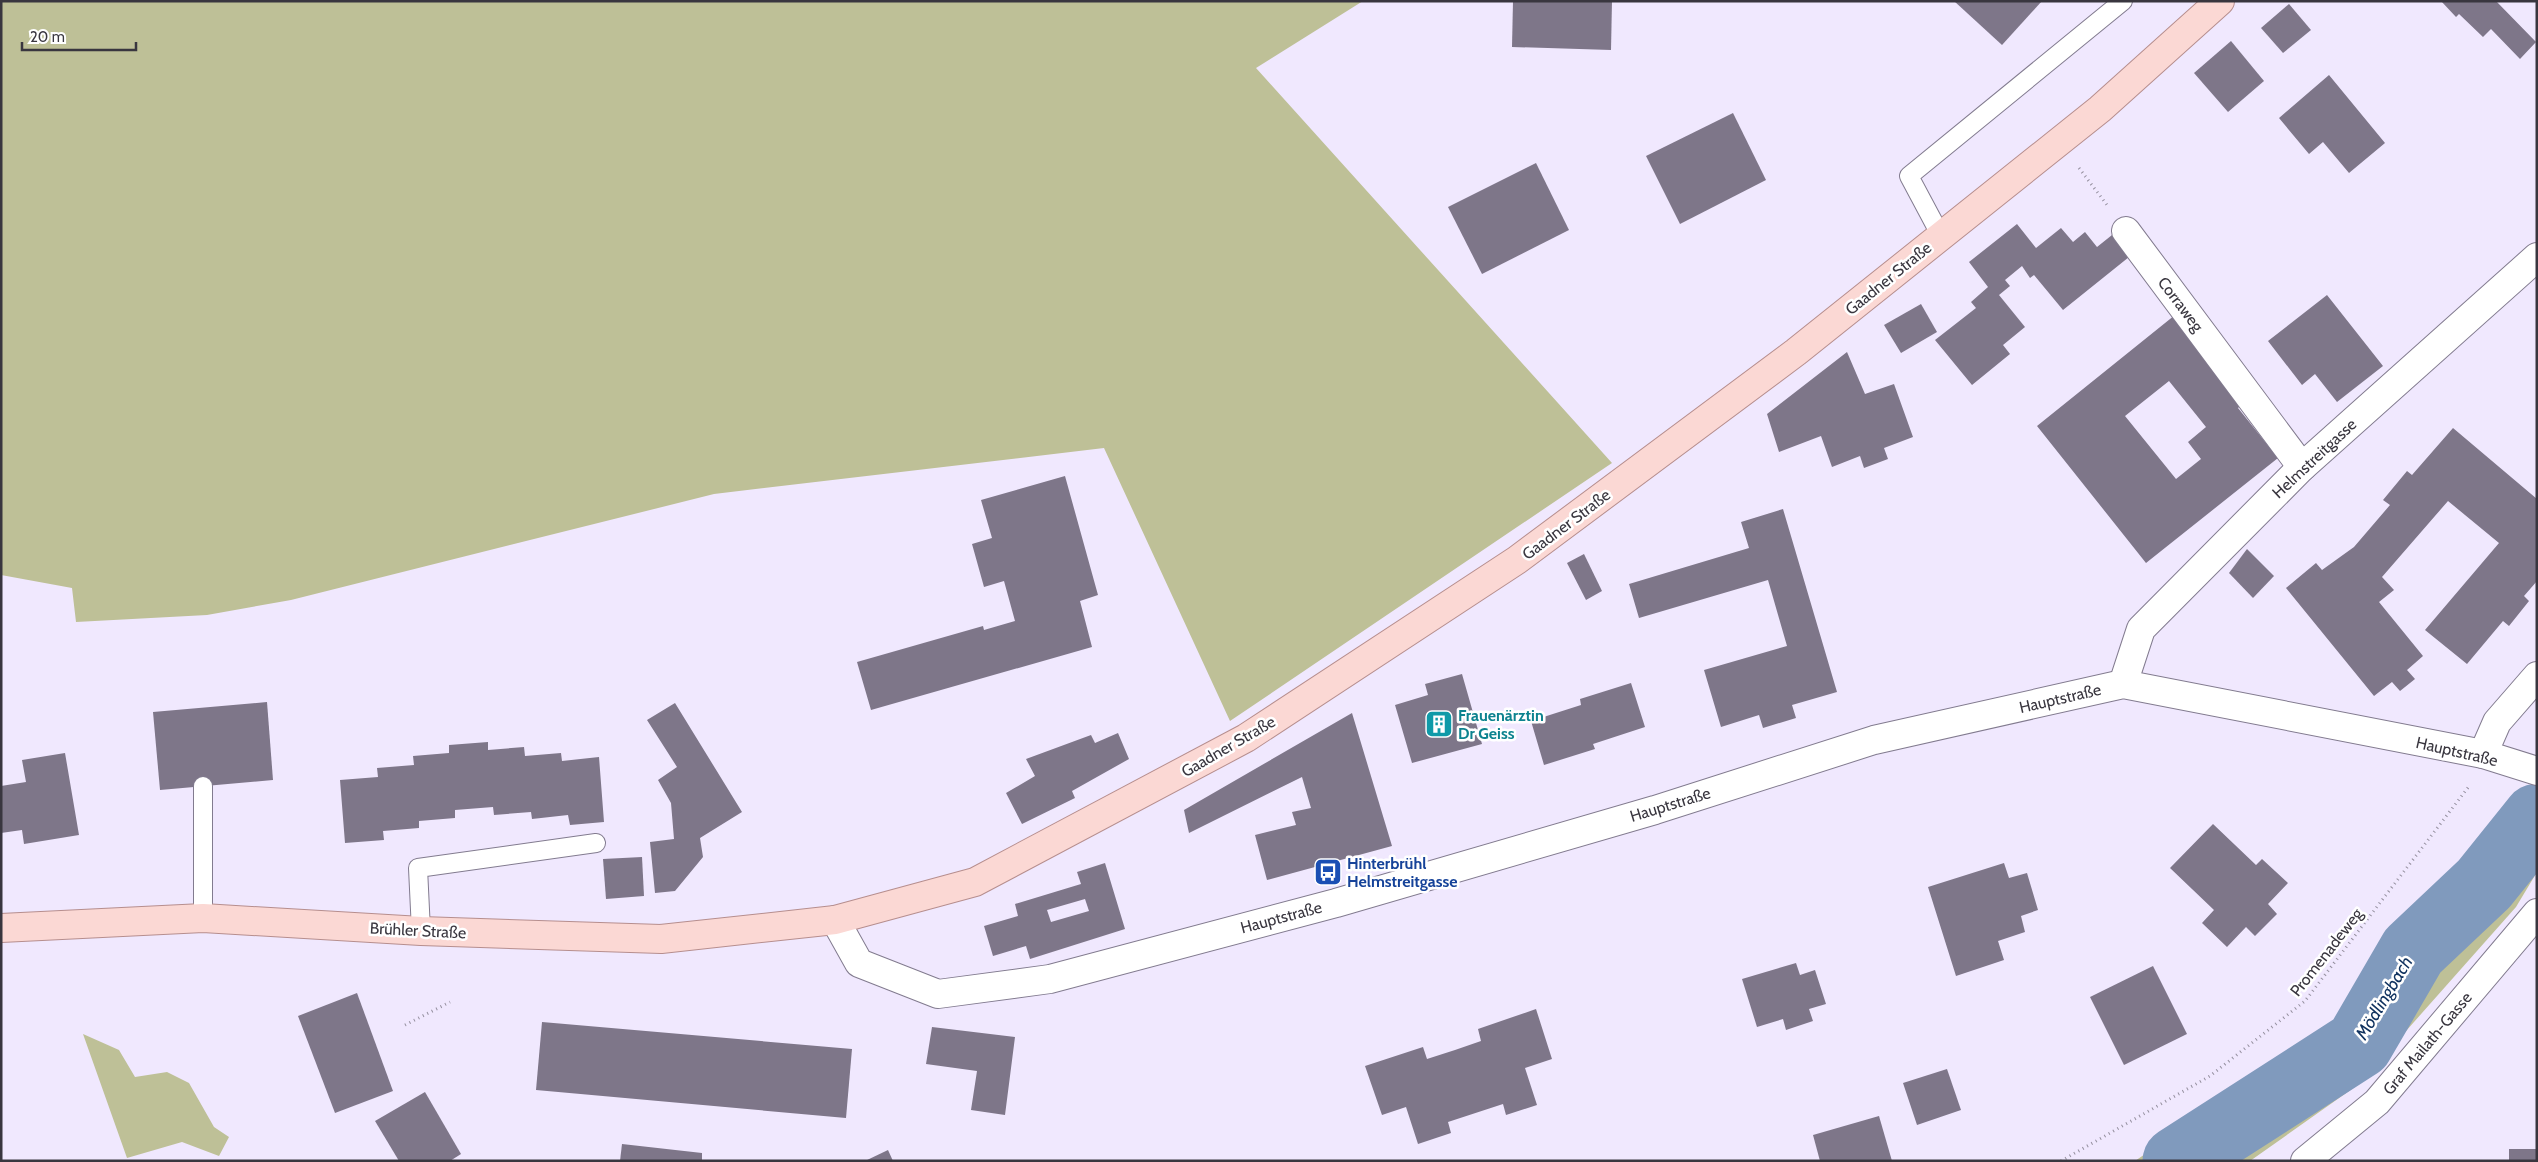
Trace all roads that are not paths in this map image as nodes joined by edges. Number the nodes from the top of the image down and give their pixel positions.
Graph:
1 (2123, 1) edge
2 (2220, 1) edge
3 (2126, 231) road end
4 (1941, 236) junction
5 (2537, 257) edge
6 (2302, 467) junction
7 (2537, 676) edge
8 (2123, 684) junction
9 (2483, 754) junction
10 (2534, 771) edge
11 (203, 786) dead end
12 (596, 843) dead end
13 (2537, 913) edge
14 (203, 918) junction
15 (835, 920) junction
16 (1, 928) edge
17 (421, 931) junction
18 (2305, 1161) edge

1 - 4 lane
2 - 4 main road, Gaadner Straße
3 - 6 street, Corraweg
4 - 15 main road, Gaadner Straße
5 - 6 street, Helmstreitgasse
6 - 8 street, Helmstreitgasse
7 - 9 street
8 - 9 street, Hauptstraße
8 - 15 street, Hauptstraße
9 - 10 street, Hauptstraße
11 - 14 lane
12 - 17 lane
13 - 18 street, Graf Mailath-Gasse
14 - 16 main road, Brühler Straße
14 - 17 main road, Brühler Straße
15 - 17 main road, Brühler Straße

